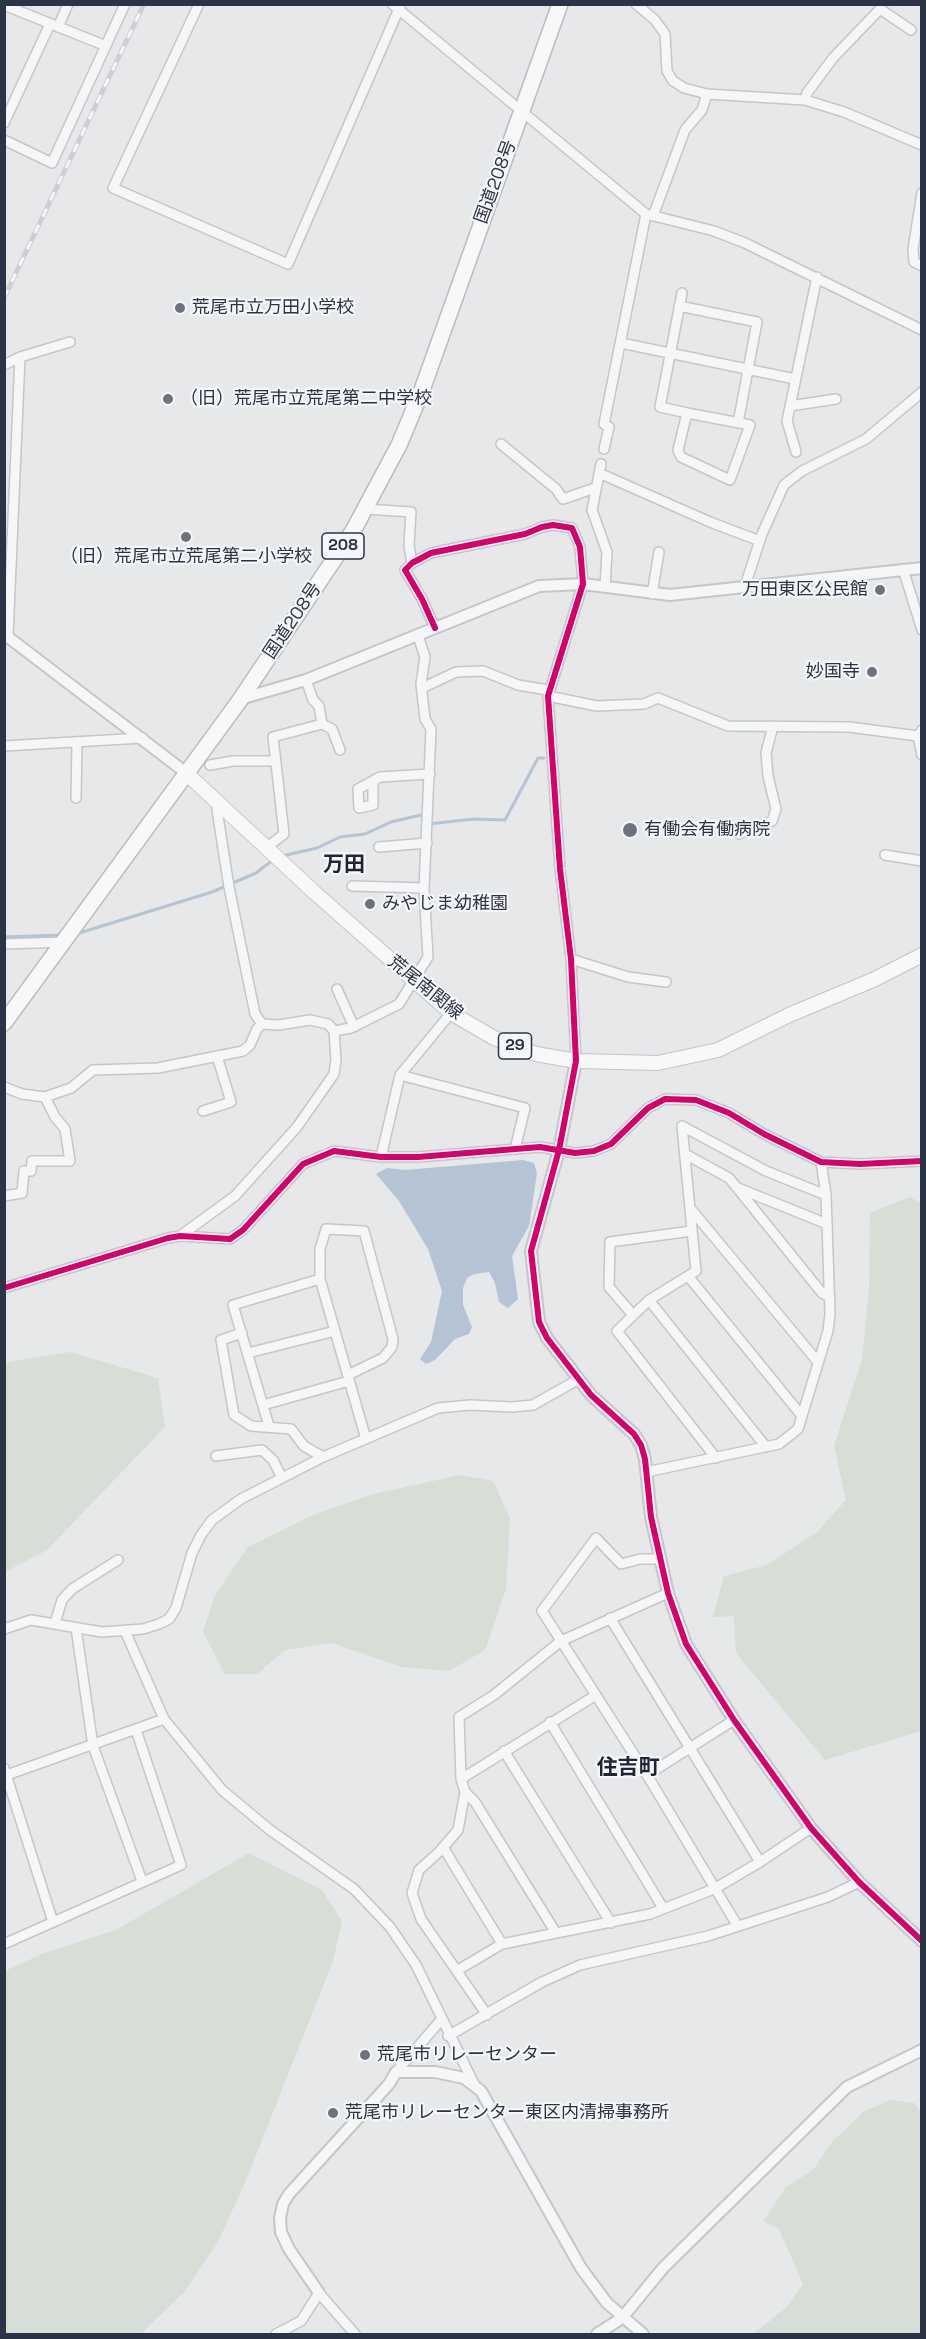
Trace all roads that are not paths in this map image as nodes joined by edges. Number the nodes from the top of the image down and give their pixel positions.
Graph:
1 (68, 4) edge
2 (125, 4) edge
3 (199, 4) edge
4 (560, 4) edge
5 (636, 4) edge
6 (4, 5) edge
7 (397, 6) edge
8 (54, 25) junction
9 (911, 30) dead end
10 (106, 46) junction
11 (707, 94) junction
12 (805, 100) junction
13 (522, 110) junction
14 (4, 123) edge
15 (4, 140) edge
16 (921, 145) edge
17 (921, 192) edge
18 (649, 215) junction
19 (921, 266) edge
20 (817, 277) junction
21 (682, 293) dead end
22 (679, 306) junction
23 (921, 330) edge
24 (70, 342) dead end
25 (621, 343) junction
26 (670, 354) junction
27 (20, 357) junction
28 (4, 365) edge
29 (748, 370) junction
30 (795, 380) junction
31 (921, 392) edge
32 (836, 399) dead end
33 (790, 406) junction
34 (687, 412) junction
35 (738, 423) junction
36 (501, 444) dead end
37 (604, 449) dead end
38 (796, 452) dead end
39 (595, 488) junction
40 (365, 508) junction
41 (759, 541) junction
42 (659, 552) dead end
43 (412, 563) junction
44 (921, 568) edge
45 (903, 569) junction
46 (583, 584) junction
47 (745, 586) junction
48 (605, 587) junction
49 (652, 594) junction
50 (435, 628) junction
51 (921, 630) edge
52 (6, 635) edge
53 (418, 636) junction
54 (306, 680) junction
55 (422, 688) junction
56 (548, 693) junction
57 (240, 700) junction
58 (322, 724) junction
59 (773, 726) junction
60 (920, 733) edge
61 (142, 738) junction
62 (77, 742) junction
63 (4, 746) edge
64 (340, 750) dead end
65 (921, 755) edge
66 (276, 761) junction
67 (210, 765) dead end
68 (184, 772) junction
69 (430, 774) junction
70 (373, 781) dead end
71 (76, 798) dead end
72 (222, 807) junction
73 (739, 834) dead end
74 (427, 843) junction
75 (379, 847) dead end
76 (266, 848) junction
77 (885, 855) dead end
78 (921, 861) edge
79 (352, 886) dead end
80 (424, 888) junction
81 (64, 942) junction
82 (4, 944) edge
83 (921, 955) edge
84 (571, 959) junction
85 (415, 982) junction
86 (666, 982) dead end
87 (338, 989) dead end
88 (451, 1013) junction
89 (4, 1023) edge
90 (262, 1024) junction
91 (354, 1027) junction
92 (334, 1031) junction
93 (218, 1056) junction
94 (576, 1062) junction
95 (400, 1075) junction
96 (4, 1087) edge
97 (45, 1097) junction
98 (203, 1111) dead end
99 (515, 1149) junction
100 (559, 1150) junction
101 (685, 1154) junction
102 (381, 1157) junction
103 (921, 1161) edge
104 (821, 1162) junction
105 (736, 1187) junction
106 (826, 1195) junction
107 (4, 1196) edge
108 (690, 1208) junction
109 (827, 1224) junction
110 (692, 1231) junction
111 (180, 1236) junction
112 (688, 1276) junction
113 (320, 1279) junction
114 (4, 1288) edge
115 (830, 1297) junction
116 (649, 1300) junction
117 (633, 1315) junction
118 (335, 1331) junction
119 (242, 1334) junction
120 (248, 1353) junction
121 (818, 1362) junction
122 (349, 1378) junction
123 (579, 1379) junction
124 (263, 1405) junction
125 (802, 1416) junction
126 (269, 1426) junction
127 (366, 1439) junction
128 (766, 1447) junction
129 (216, 1456) dead end
130 (323, 1457) junction
131 (716, 1458) junction
132 (646, 1472) junction
133 (282, 1478) junction
134 (661, 1559) junction
135 (118, 1560) dead end
136 (668, 1593) junction
137 (610, 1618) junction
138 (55, 1623) junction
139 (76, 1628) junction
140 (4, 1629) edge
141 (125, 1631) junction
142 (561, 1641) junction
143 (596, 1695) junction
144 (164, 1719) junction
145 (735, 1719) junction
146 (550, 1722) junction
147 (136, 1730) junction
148 (93, 1746) junction
149 (691, 1748) junction
150 (504, 1751) junction
151 (5, 1773) edge
152 (647, 1775) junction
153 (462, 1779) junction
154 (465, 1792) junction
155 (811, 1828) junction
156 (443, 1847) junction
157 (760, 1862) junction
158 (142, 1881) junction
159 (859, 1882) junction
160 (714, 1889) junction
161 (663, 1908) junction
162 (53, 1922) junction
163 (611, 1923) junction
164 (737, 1926) junction
165 (556, 1933) junction
166 (921, 1941) edge
167 (4, 1944) edge
168 (502, 1944) junction
169 (458, 1970) junction
170 (487, 2015) junction
171 (441, 2020) junction
172 (448, 2036) junction
173 (921, 2050) edge
174 (396, 2072) junction
175 (474, 2084) junction
176 (319, 2294) junction
177 (622, 2318) junction
178 (276, 2334) edge
179 (355, 2334) edge
180 (597, 2334) edge
181 (643, 2334) edge

1 - 8 street
2 - 10 street
3 - 7 street
4 - 13 highway, 国道208号 / 208
5 - 11 street
6 - 8 street
7 - 13 street
8 - 10 street
8 - 14 street
9 - 12 street
10 - 15 street
11 - 12 street
11 - 18 street
12 - 16 street
13 - 18 street
13 - 40 highway, 国道208号 / 208
17 - 19 street
18 - 20 street
18 - 25 street
20 - 23 street
20 - 30 street
21 - 22 street
22 - 26 street
22 - 29 street
24 - 27 street
25 - 26 street
25 - 37 street
26 - 29 street
26 - 34 street
27 - 28 street
27 - 52 street
29 - 30 street
29 - 35 street
30 - 33 street
31 - 41 street
32 - 33 street
33 - 38 street
34 - 35 street
34 - 35 street
36 - 39 street
39 - 41 street
39 - 48 street
40 - 43 street
40 - 57 highway, 国道208号 / 208
41 - 47 street
42 - 49 street
43 - 46 street
43 - 50 street
44 - 45 street
45 - 47 street
45 - 51 street
46 - 48 street
46 - 50 street
46 - 56 street
47 - 49 street
48 - 49 street
50 - 53 street
52 - 61 street
53 - 54 street
53 - 55 street
54 - 57 street
54 - 58 street
55 - 56 street
55 - 69 street
56 - 59 street
56 - 84 street
57 - 68 highway, 国道208号 / 208
58 - 64 street
58 - 66 street
59 - 60 street
59 - 73 street
60 - 65 street
61 - 62 street
61 - 68 street
62 - 63 street
62 - 71 street
66 - 67 street
66 - 76 street
68 - 72 main road, 荒尾南関線 / 29
68 - 81 highway, 国道208号 / 208
69 - 70 street
69 - 74 street
72 - 76 main road, 荒尾南関線 / 29
72 - 90 street
74 - 75 street
74 - 80 street
76 - 85 main road, 荒尾南関線 / 29
77 - 78 street
79 - 80 street
80 - 85 street
81 - 82 street
81 - 89 highway, 国道208号 / 208
83 - 94 main road, 荒尾南関線 / 29
84 - 86 street
84 - 94 street
85 - 88 main road, 荒尾南関線 / 29
85 - 91 street
87 - 91 street
88 - 94 main road, 荒尾南関線 / 29
88 - 95 street
90 - 92 street
90 - 93 street
91 - 92 street
92 - 111 street
93 - 97 street
93 - 98 street
94 - 100 street
95 - 99 street
95 - 102 street
96 - 97 street
97 - 107 street
99 - 100 street
99 - 102 street
100 - 104 street
100 - 123 street
101 - 105 street
101 - 106 street
101 - 108 street
102 - 111 street
103 - 104 street
104 - 106 street
105 - 109 street
105 - 115 street
106 - 109 street
108 - 110 street
108 - 121 street
109 - 115 street
110 - 112 street
110 - 117 street
111 - 114 street
112 - 116 street
112 - 125 street
113 - 118 street
113 - 119 street
113 - 122 street
115 - 121 street
116 - 117 street
116 - 128 street
117 - 131 street
118 - 120 street
118 - 122 street
119 - 120 street
119 - 126 street
120 - 124 street
121 - 125 street
122 - 124 street
122 - 127 street
123 - 127 street
123 - 132 street
124 - 126 street
125 - 128 street
126 - 130 street
127 - 130 street
128 - 131 street
129 - 133 street
130 - 133 street
131 - 132 street
132 - 134 street
133 - 141 street
134 - 136 street
134 - 142 street
135 - 138 street
136 - 137 street
136 - 145 street
137 - 142 street
137 - 149 street
138 - 139 street
138 - 140 street
139 - 141 street
139 - 148 street
141 - 144 street
142 - 143 street
142 - 153 street
143 - 146 street
143 - 152 street
144 - 147 street
144 - 171 street
145 - 149 street
145 - 155 street
146 - 150 street
146 - 161 street
147 - 148 street
147 - 158 street
148 - 151 street
148 - 158 street
149 - 152 street
149 - 157 street
150 - 153 street
150 - 163 street
151 - 162 street
152 - 160 street
153 - 154 street
154 - 156 street
154 - 165 street
155 - 157 street
155 - 159 street
156 - 168 street
156 - 169 street
157 - 160 street
158 - 162 street
159 - 164 street
159 - 166 street
160 - 161 street
160 - 164 street
161 - 163 street
162 - 167 street
163 - 165 street
164 - 170 street
165 - 168 street
168 - 169 street
169 - 170 street
170 - 172 street
171 - 172 street
171 - 174 street
172 - 175 street
173 - 177 street
174 - 175 street
174 - 176 street
175 - 177 street
176 - 178 street
176 - 179 street
177 - 180 street
177 - 181 street

